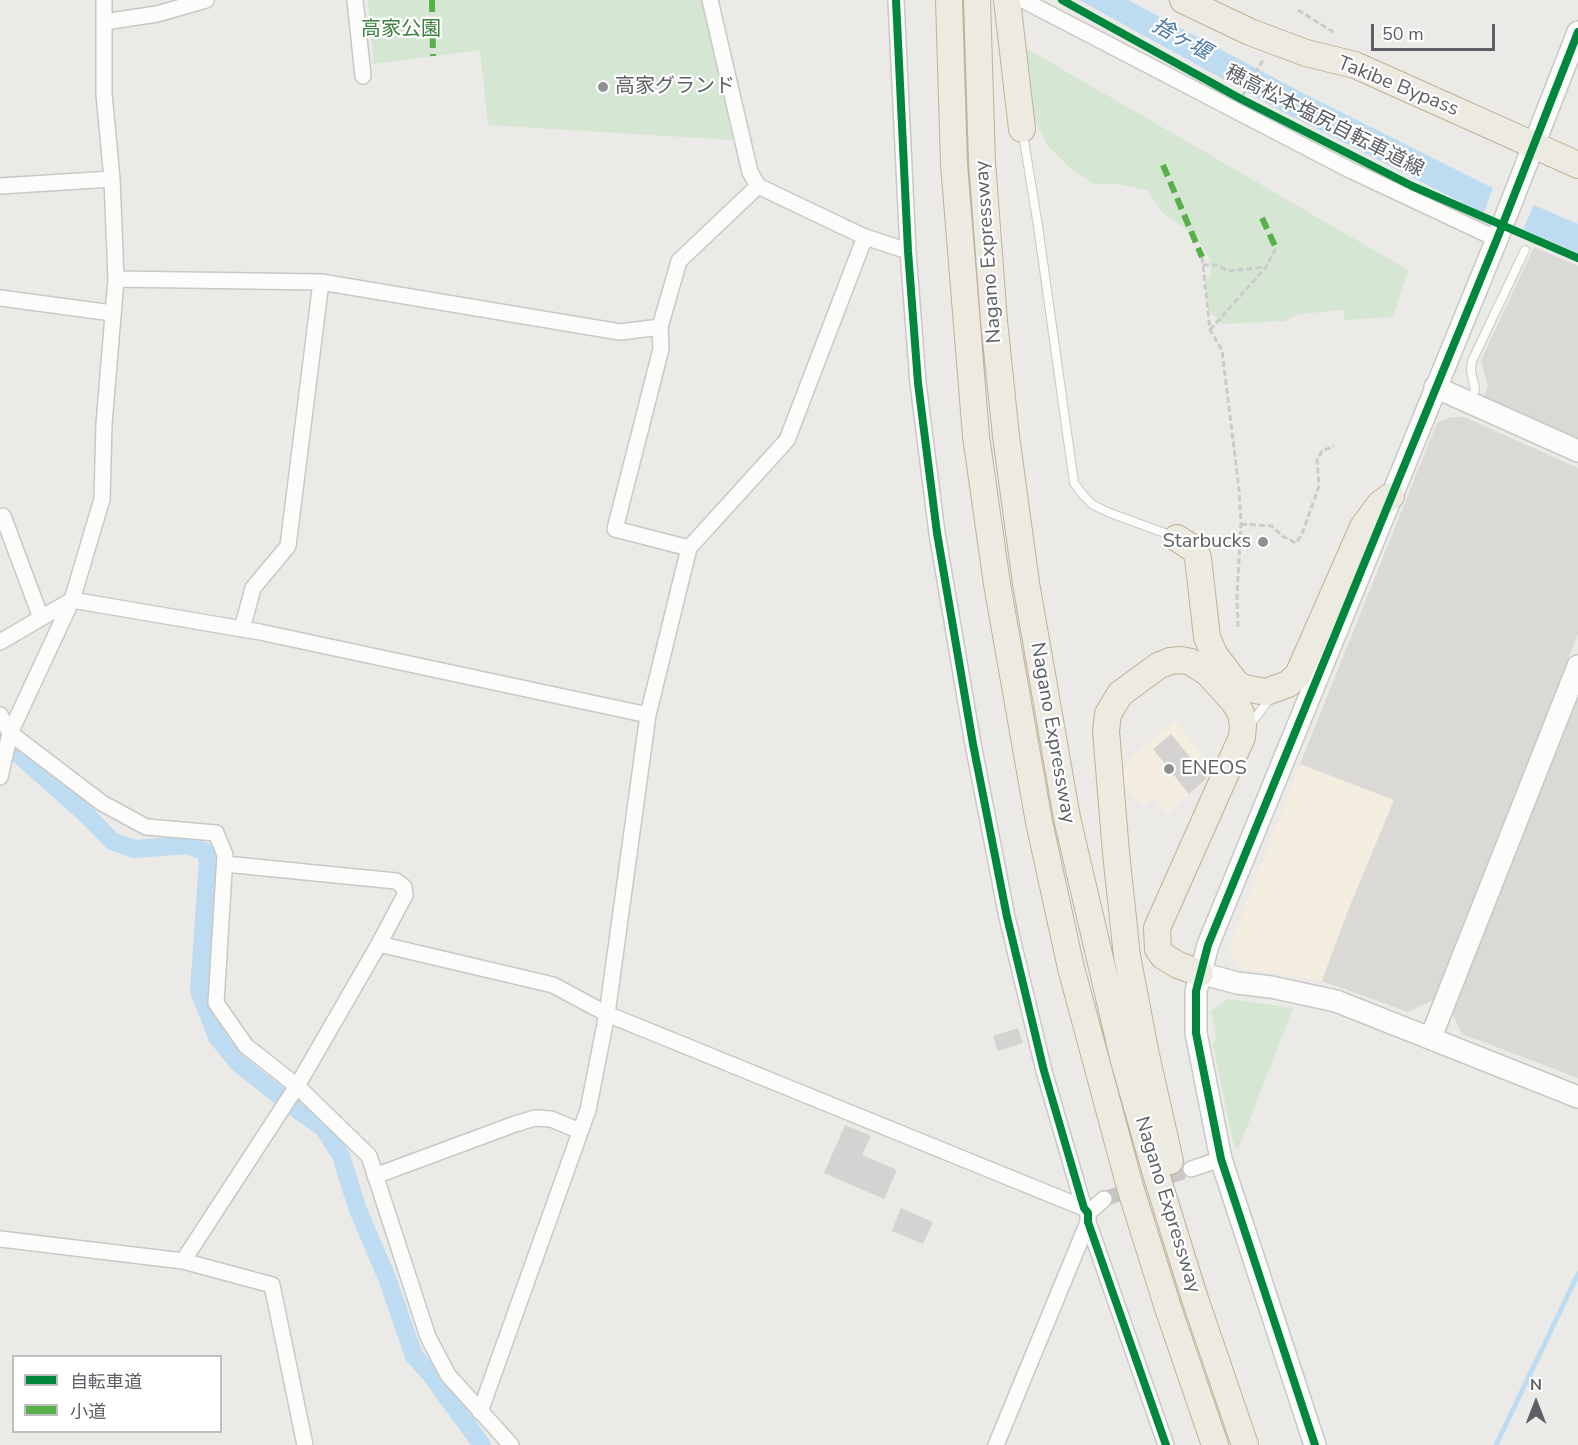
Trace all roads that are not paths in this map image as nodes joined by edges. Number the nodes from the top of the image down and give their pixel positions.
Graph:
1 (104, 0) edge
2 (206, 0) edge
3 (355, 0) edge
4 (710, 0) edge
5 (896, 0) edge
6 (949, 0) edge
7 (977, 0) edge
8 (1007, 0) edge
9 (1023, 0) edge
10 (1184, 0) edge
11 (104, 22) junction
12 (1578, 32) edge
13 (363, 76) dead end
14 (1022, 129) joint
15 (1535, 146) junction
16 (1578, 165) edge
17 (112, 179) junction
18 (0, 186) edge
19 (758, 186) junction
20 (1499, 236) junction
21 (865, 237) junction
22 (1525, 250) dead end
23 (908, 251) junction
24 (116, 279) junction
25 (321, 282) junction
26 (0, 298) edge
27 (112, 313) junction
28 (660, 327) junction
29 (1435, 387) junction
30 (1471, 404) junction
31 (1578, 451) edge
32 (1390, 496) junction
33 (0, 517) edge
34 (1177, 538) joint
35 (689, 548) junction
36 (72, 600) junction
37 (41, 618) junction
38 (242, 629) junction
39 (0, 642) edge
40 (1578, 666) edge
41 (1278, 689) junction
42 (0, 715) edge
43 (648, 715) junction
44 (10, 733) junction
45 (1242, 737) junction
46 (0, 777) edge
47 (225, 864) junction
48 (379, 944) junction
49 (1200, 973) junction
50 (607, 1014) junction
51 (1431, 1037) junction
52 (297, 1086) junction
53 (1578, 1097) edge
54 (580, 1131) junction
55 (1221, 1160) junction
56 (1191, 1169) tunnel mouth
57 (375, 1176) junction
58 (1104, 1199) tunnel mouth
59 (1087, 1214) junction
60 (0, 1239) edge
61 (183, 1262) junction
62 (480, 1412) junction
63 (1243, 1437) edge
64 (305, 1445) edge
65 (511, 1445) edge
66 (996, 1445) edge
67 (1166, 1445) edge
68 (1215, 1445) edge
69 (1315, 1445) edge

1 - 11 street
2 - 11 street
3 - 13 street
4 - 19 street
5 - 23 street
6 - 68 highway, Nagano Expressway
7 - 63 highway, Nagano Expressway
8 - 14 highway
9 - 20 street
10 - 15 highway, Takibe Bypass
11 - 17 street
12 - 15 street
14 - 34 lane
15 - 16 highway, Takibe Bypass
15 - 20 street
17 - 18 street
17 - 24 street
19 - 21 street
19 - 28 street
20 - 29 street
21 - 23 street
21 - 35 street
22 - 30 lane
23 - 59 street
24 - 25 street
24 - 27 street
25 - 28 street
25 - 38 street
26 - 27 street
27 - 36 street
28 - 35 street
29 - 30 street
29 - 32 street
30 - 31 street
32 - 41 highway
32 - 49 street
33 - 37 street
34 - 41 highway
35 - 43 street
36 - 37 street
36 - 38 street
36 - 44 street
37 - 39 street
38 - 43 street
40 - 51 street
41 - 45 lane
42 - 44 street
43 - 50 street
44 - 46 street
44 - 47 street
45 - 49 highway
45 - 63 highway
47 - 48 street
47 - 52 street
48 - 50 street
48 - 52 street
49 - 51 street
49 - 55 street
50 - 54 street
50 - 59 street
51 - 53 street
52 - 57 street
52 - 61 street
54 - 57 street
54 - 62 street
55 - 56 street
55 - 69 street
57 - 62 street
58 - 59 street
59 - 66 street
59 - 67 street
60 - 61 street
61 - 64 street
62 - 65 street

